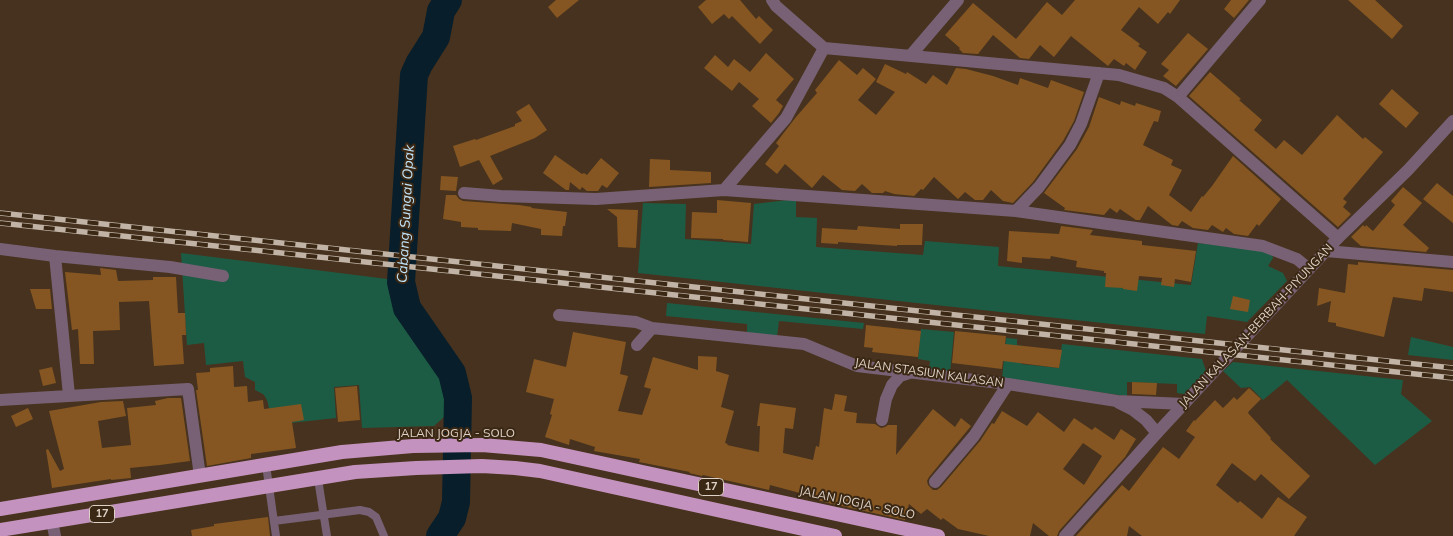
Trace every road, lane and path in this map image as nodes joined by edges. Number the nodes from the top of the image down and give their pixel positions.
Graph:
1 (772, 0) edge
2 (958, 0) edge
3 (1260, 0) edge
4 (824, 48) junction
5 (911, 55) junction
6 (1099, 73) junction
7 (1178, 97) junction
8 (1453, 121) edge
9 (724, 190) junction
10 (464, 193) dead end
11 (1016, 211) junction
12 (1338, 238) junction
13 (0, 249) edge
14 (1326, 250) junction
15 (55, 256) junction
16 (1453, 262) edge
17 (1309, 269) junction
18 (223, 276) dead end
19 (559, 315) dead end
20 (652, 328) junction
21 (637, 345) dead end
22 (912, 372) junction
23 (1008, 384) junction
24 (69, 395) junction
25 (0, 400) edge
26 (1117, 401) junction
27 (1184, 404) junction
28 (882, 420) dead end
29 (1157, 433) junction
30 (266, 465) junction
31 (200, 476) junction
32 (318, 479) junction
33 (935, 482) dead end
34 (269, 486) junction
35 (0, 509) edge
36 (324, 515) junction
37 (274, 520) junction
38 (52, 522) junction
39 (0, 530) edge
40 (55, 536) edge
41 (276, 536) edge
42 (327, 536) edge
43 (384, 536) edge
44 (835, 536) edge
45 (938, 536) edge
46 (1065, 536) edge

1 - 4 street
2 - 5 street
3 - 7 street
4 - 5 street
4 - 9 street
5 - 6 street
6 - 7 street
6 - 11 street
7 - 12 street
8 - 12 street, JALAN KALASAN-BERBAH-PIYUNGAN
9 - 10 street
9 - 11 street
11 - 17 street
12 - 14 street, JALAN KALASAN-BERBAH-PIYUNGAN
13 - 15 street
14 - 16 street
14 - 17 street, JALAN KALASAN-BERBAH-PIYUNGAN
15 - 18 street
15 - 24 street
17 - 27 street, JALAN KALASAN-BERBAH-PIYUNGAN
19 - 20 street, JALAN STASIUN KALASAN
20 - 21 street
20 - 22 street, JALAN STASIUN KALASAN
22 - 23 street, JALAN STASIUN KALASAN
22 - 28 street
23 - 26 street, JALAN STASIUN KALASAN
23 - 33 street
24 - 25 street
24 - 31 street
26 - 27 street, JALAN STASIUN KALASAN
26 - 29 street
27 - 29 street, JALAN KALASAN-BERBAH-PIYUNGAN
29 - 46 street, JALAN KALASAN-BERBAH-PIYUNGAN
30 - 31 highway, JALAN JOGJA - SOLO / 17
30 - 34 lane
30 - 45 highway, JALAN JOGJA - SOLO / 17
31 - 35 highway, JALAN JOGJA - SOLO / 17
32 - 34 highway, 17
32 - 36 lane
32 - 44 highway, 17
34 - 37 lane
34 - 38 highway, 17
36 - 37 lane
36 - 42 lane
36 - 43 lane
37 - 41 lane
38 - 39 highway, 17
38 - 40 street

